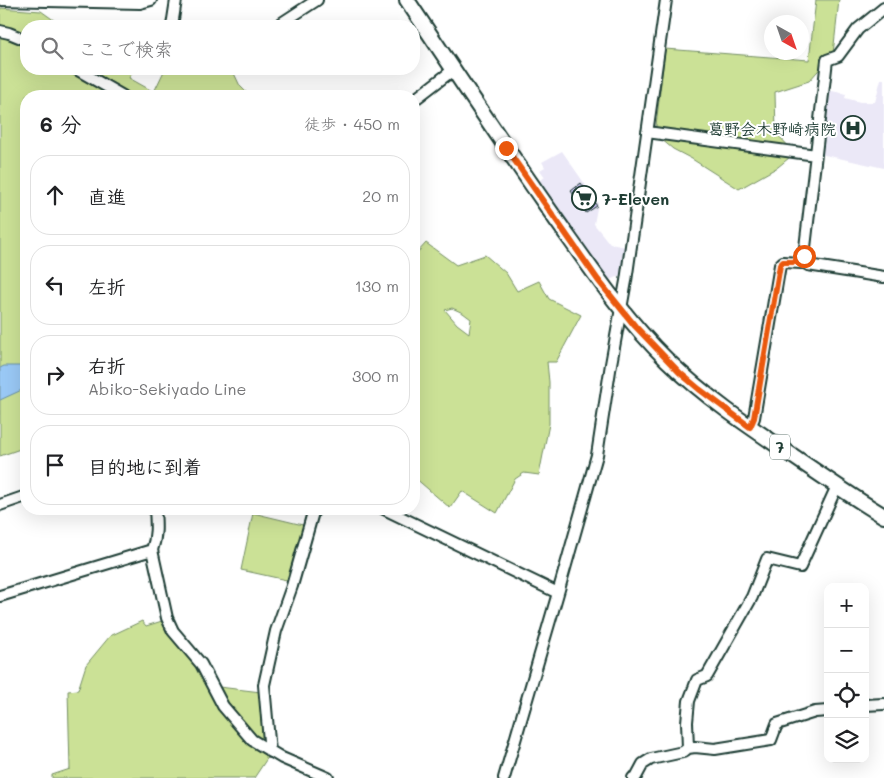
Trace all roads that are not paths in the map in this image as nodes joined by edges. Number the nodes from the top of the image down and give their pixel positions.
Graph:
1 (0, 0) edge
2 (151, 0) edge
3 (176, 0) edge
4 (317, 0) edge
5 (407, 0) edge
6 (666, 0) edge
7 (884, 8) edge
8 (173, 20) edge
9 (286, 20) edge
10 (0, 31) edge
11 (20, 37) edge
12 (454, 70) junction
13 (86, 75) edge
14 (113, 90) edge
15 (420, 96) edge
16 (648, 132) junction
17 (816, 155) junction
18 (802, 261) junction
19 (884, 278) edge
20 (621, 309) junction
21 (750, 427) junction
22 (837, 486) junction
23 (20, 498) edge
24 (0, 505) edge
25 (155, 515) edge
26 (312, 515) edge
27 (396, 515) edge
28 (884, 516) edge
29 (152, 550) junction
30 (558, 593) junction
31 (0, 596) edge
32 (884, 704) edge
33 (869, 705) edge
34 (824, 711) edge
35 (688, 748) junction
36 (270, 752) junction
37 (328, 778) edge
38 (504, 778) edge
39 (633, 778) edge

1 - 2 street
3 - 8 street
4 - 9 street
5 - 12 main road, 7
6 - 16 street
7 - 17 street
10 - 11 street
12 - 15 street
12 - 20 main road, 7
13 - 14 street
16 - 17 street
16 - 20 street
17 - 18 street
18 - 19 street
18 - 21 street
20 - 21 main road, 7
20 - 30 street
21 - 22 main road, 7
22 - 28 main road, 7
22 - 35 street
23 - 24 street
25 - 29 street
26 - 36 street
27 - 30 street
29 - 31 street
29 - 36 street
30 - 38 street
32 - 33 street
34 - 35 street
35 - 39 street
36 - 37 street

